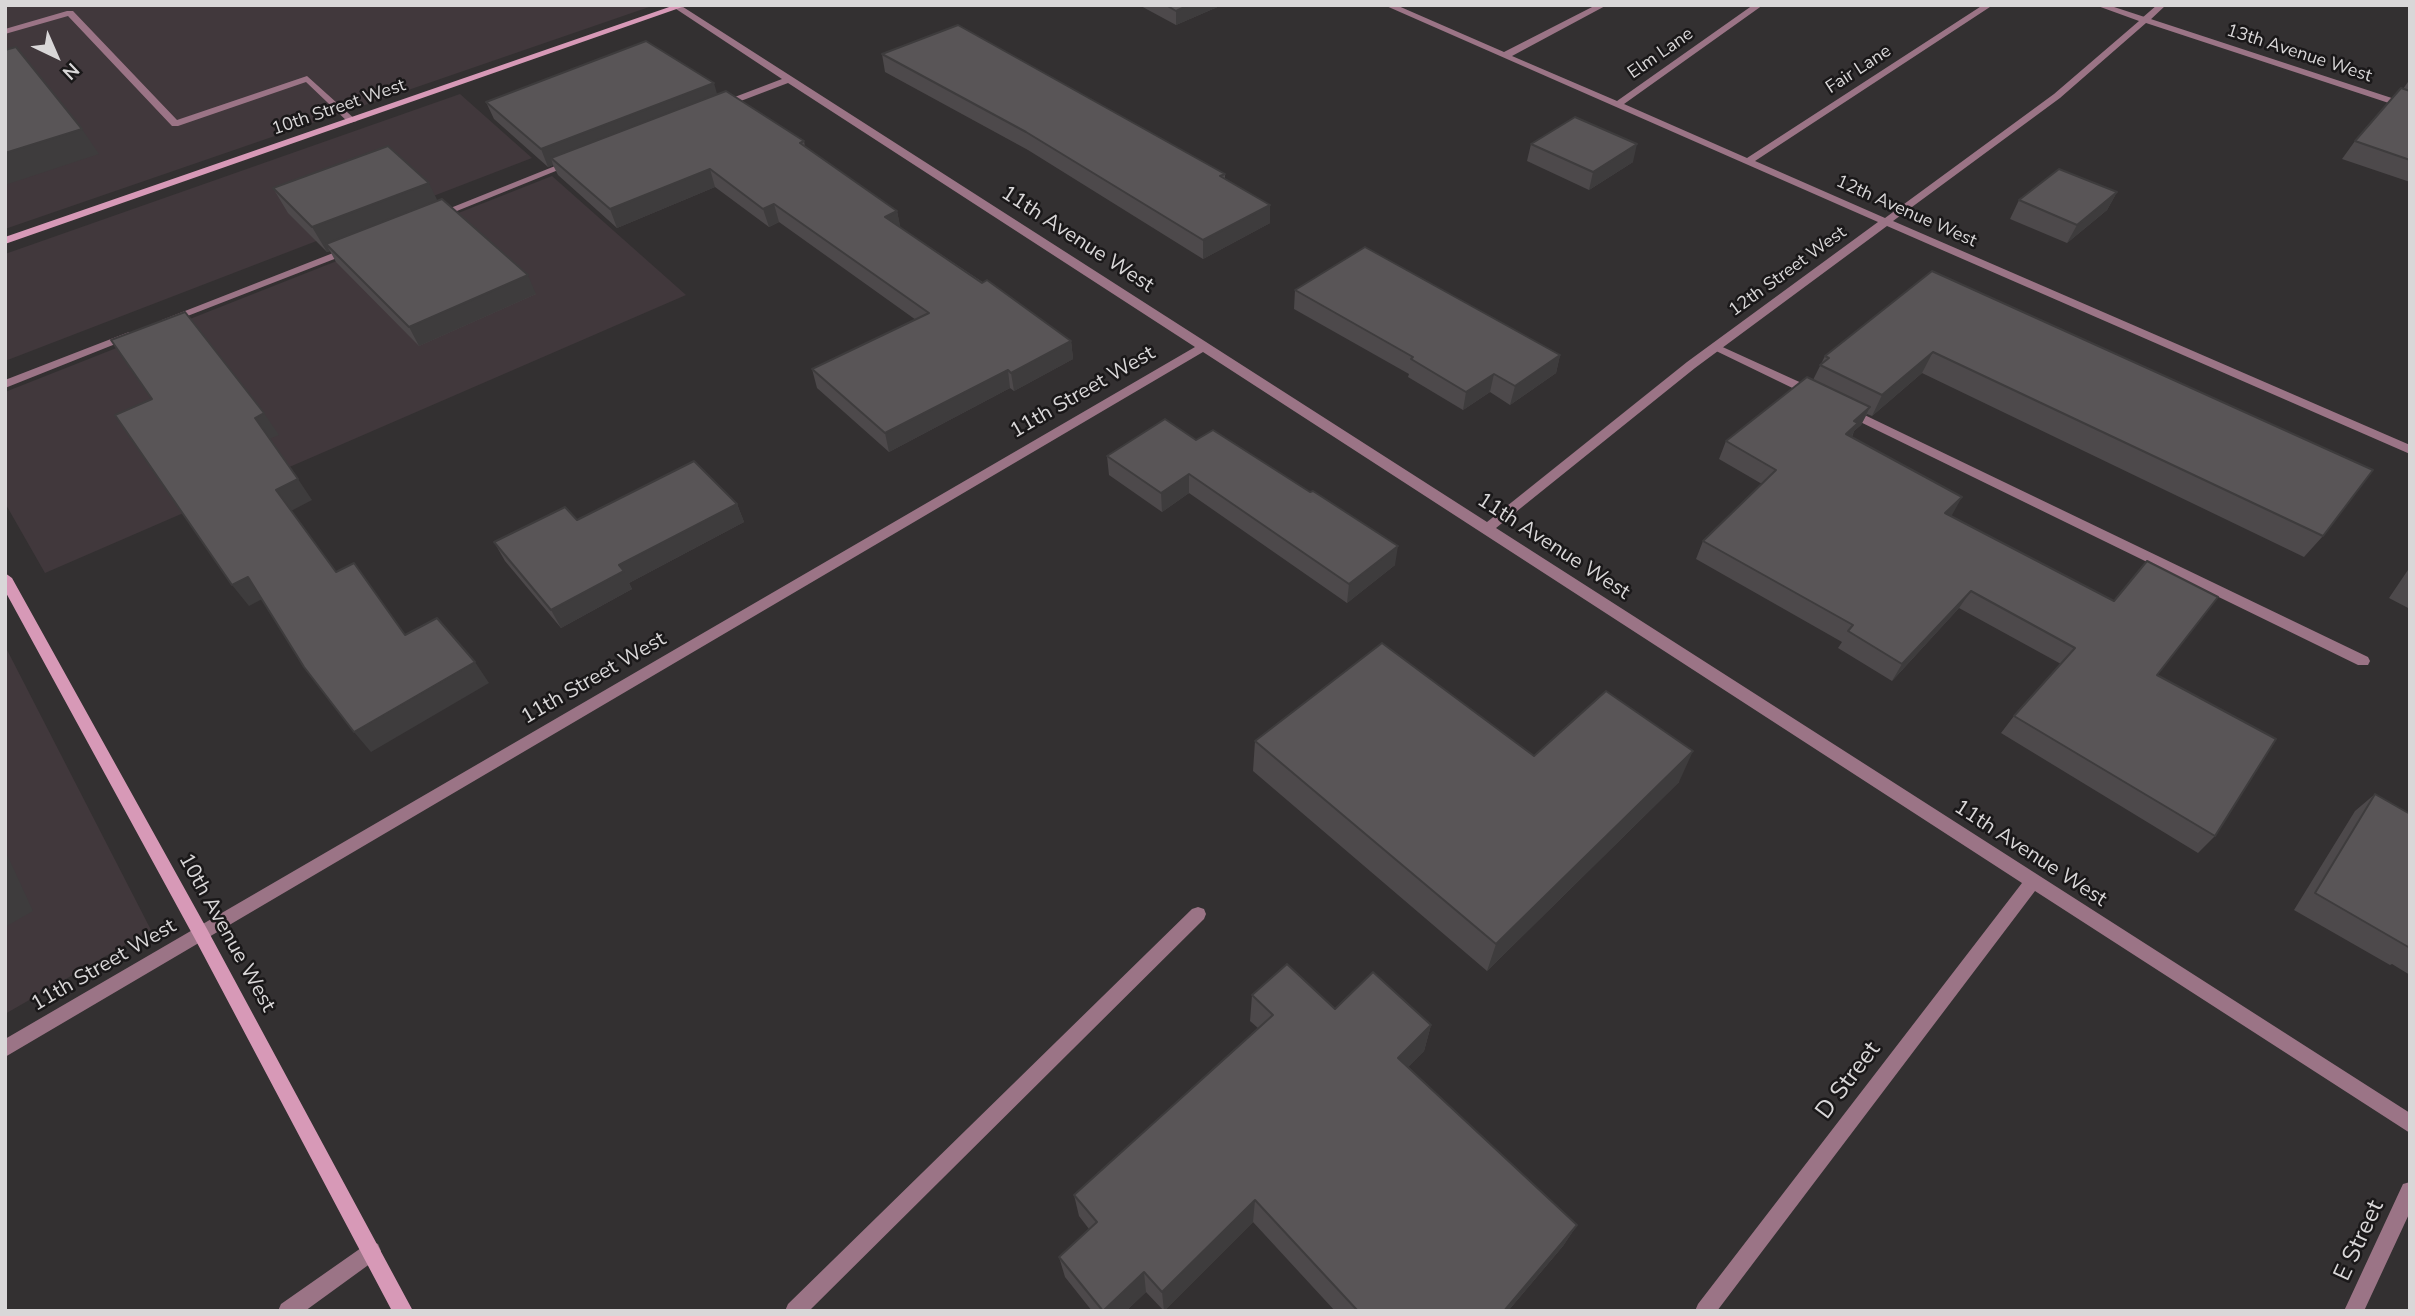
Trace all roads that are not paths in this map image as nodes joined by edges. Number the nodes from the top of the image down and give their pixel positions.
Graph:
1 (1388, 5) edge
2 (1603, 5) edge
3 (1759, 5) edge
4 (1989, 5) edge
5 (2099, 5) edge
6 (2162, 5) edge
7 (678, 6) edge
8 (2145, 20) junction
9 (5, 32) edge
10 (1504, 56) junction
11 (790, 79) junction
12 (1616, 105) junction
13 (2410, 107) edge
14 (715, 108) edge
15 (352, 121) junction
16 (588, 156) edge
17 (1747, 162) junction
18 (432, 217) edge
19 (1886, 223) junction
20 (5, 241) edge
21 (368, 242) edge
22 (160, 323) edge
23 (135, 333) edge
24 (1203, 346) junction
25 (1716, 346) junction
26 (5, 384) edge
27 (2410, 450) edge
28 (1487, 529) junction
29 (5, 578) edge
30 (2363, 662) dead end
31 (2033, 881) junction
32 (1198, 914) dead end
33 (201, 934) junction
34 (5, 1049) edge
35 (2410, 1124) edge
36 (2410, 1191) edge
37 (372, 1251) junction
38 (288, 1311) edge
39 (403, 1311) edge
40 (795, 1311) edge
41 (1705, 1311) edge
42 (2354, 1311) edge

1 - 10 street, 12th Avenue West
2 - 10 street
3 - 12 street, Elm Lane
4 - 17 street, Fair Lane
5 - 8 street, 13th Avenue West
6 - 8 street, 12th Street West
7 - 11 street, 11th Avenue West
7 - 15 street, 10th Street West
8 - 13 street, 13th Avenue West
8 - 19 street, 12th Street West
9 - 15 street
10 - 12 street, 12th Avenue West
11 - 14 street
11 - 24 street, 11th Avenue West
12 - 17 street, 12th Avenue West
15 - 20 street, 10th Street West
16 - 18 street
17 - 19 street, 12th Avenue West
19 - 25 street, 12th Street West
19 - 27 street, 12th Avenue West
21 - 22 street
23 - 26 street
24 - 28 street, 11th Avenue West
24 - 33 street, 11th Street West
25 - 28 street, 12th Street West
25 - 30 street
28 - 31 street, 11th Avenue West
29 - 33 street, 10th Avenue West
31 - 35 street, 11th Avenue West
31 - 41 street, D Street
32 - 40 street
33 - 34 street, 11th Street West
33 - 37 street, 10th Avenue West
36 - 42 street, E Street
37 - 38 street
37 - 39 street, 10th Avenue West

